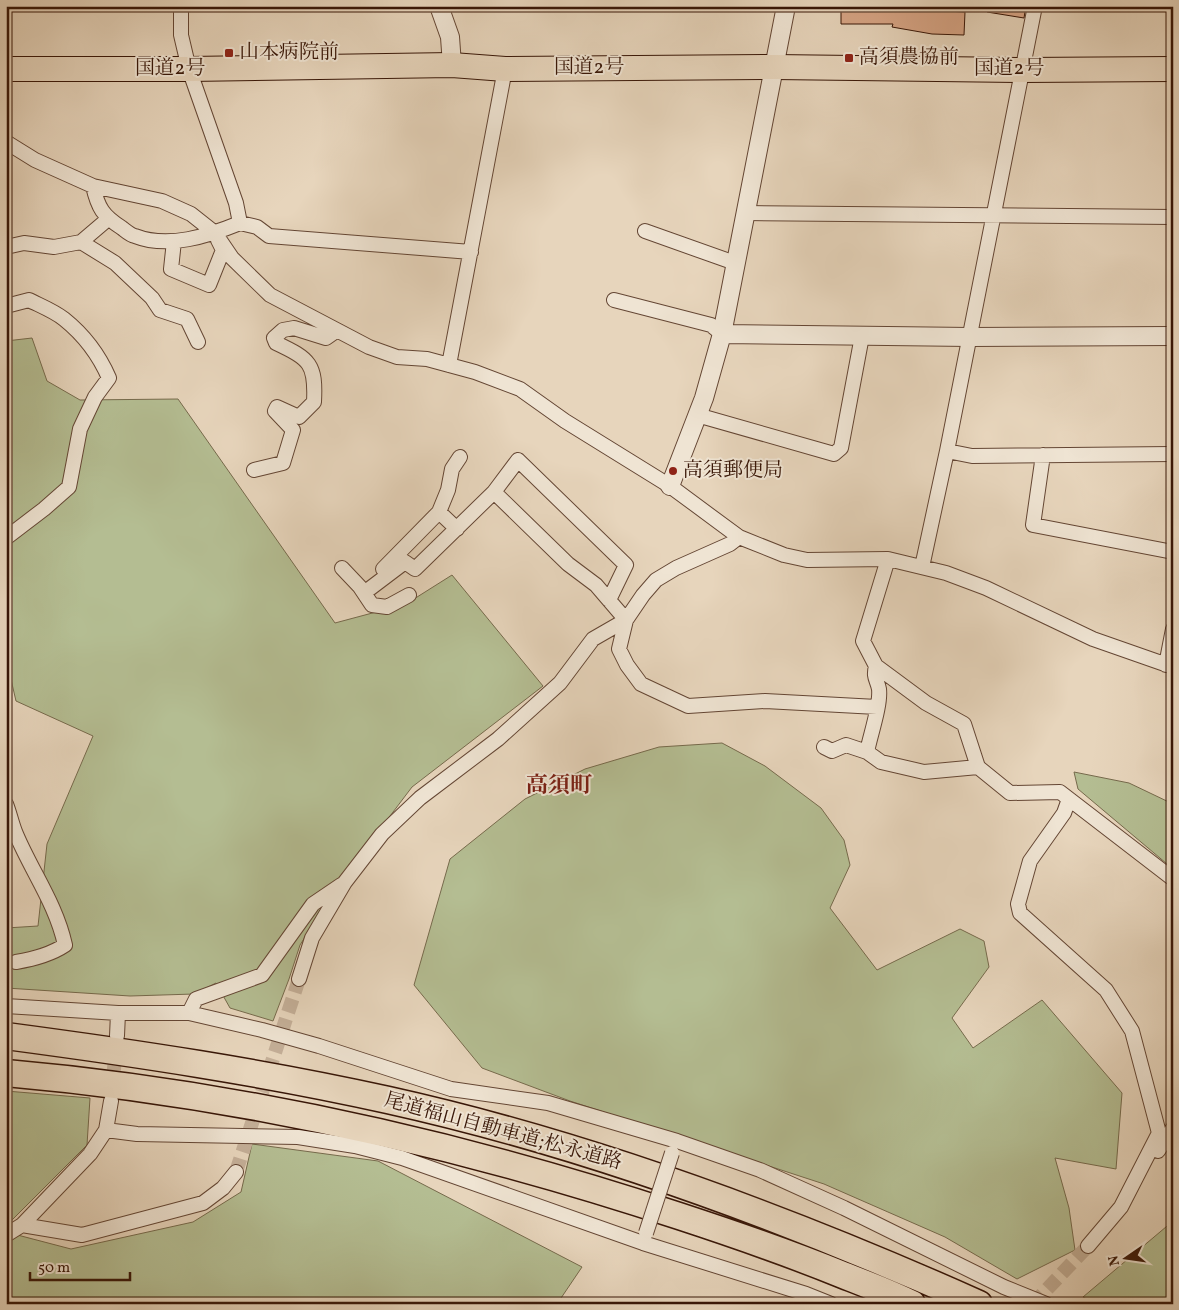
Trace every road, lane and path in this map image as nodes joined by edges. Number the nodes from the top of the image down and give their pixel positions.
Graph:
1 (181, 6) edge
2 (439, 6) edge
3 (786, 6) edge
4 (1035, 6) edge
5 (452, 66) junction
6 (774, 67) junction
7 (6, 69) edge
8 (189, 69) junction
9 (506, 69) junction
10 (1173, 69) edge
11 (1023, 70) junction
12 (6, 142) edge
13 (93, 186) junction
14 (746, 213) junction
15 (993, 215) junction
16 (1173, 217) edge
17 (108, 219) junction
18 (240, 223) junction
19 (644, 231) dead end
20 (215, 233) junction
21 (174, 241) junction
22 (80, 242) junction
23 (6, 248) edge
24 (471, 252) junction
25 (735, 263) junction
26 (614, 300) dead end
27 (6, 306) edge
28 (336, 331) junction
29 (722, 334) junction
30 (862, 336) junction
31 (1173, 336) edge
32 (970, 337) junction
33 (198, 342) dead end
34 (450, 365) junction
35 (697, 415) junction
36 (948, 451) junction
37 (1173, 454) edge
38 (1042, 455) junction
39 (460, 457) dead end
40 (254, 470) dead end
41 (670, 486) junction
42 (494, 492) junction
43 (439, 512) junction
44 (457, 529) junction
45 (740, 537) junction
46 (6, 538) edge
47 (1173, 552) edge
48 (888, 559) junction
49 (922, 567) junction
50 (342, 568) dead end
51 (362, 590) junction
52 (409, 595) dead end
53 (610, 600) junction
54 (626, 620) junction
55 (1173, 629) edge
56 (876, 666) junction
57 (1169, 666) edge
58 (877, 707) junction
59 (824, 746) dead end
60 (867, 752) junction
61 (978, 766) junction
62 (1069, 799) junction
63 (6, 804) edge
64 (1173, 880) edge
65 (345, 882) junction
66 (16, 962) dead end
67 (299, 978) tunnel mouth
68 (6, 1006) edge
69 (118, 1012) junction
70 (189, 1013) junction
71 (6, 1036) edge
72 (117, 1036) tunnel mouth
73 (6, 1073) edge
74 (111, 1101) tunnel mouth
75 (1173, 1128) edge
76 (106, 1130) junction
77 (674, 1147) junction
78 (1146, 1155) junction
79 (236, 1172) tunnel mouth
80 (22, 1225) junction
81 (6, 1235) edge
82 (644, 1238) junction
83 (1088, 1246) tunnel mouth
84 (832, 1304) edge
85 (912, 1304) edge
86 (979, 1304) edge
87 (1046, 1304) edge

1 - 8 street
2 - 5 street
3 - 6 street
4 - 11 street
5 - 8 highway, 国道2号
5 - 9 highway, 国道2号
6 - 9 highway, 国道2号
6 - 11 highway, 国道2号
6 - 14 street
7 - 8 highway, 国道2号
8 - 18 street
9 - 24 street
10 - 11 highway, 国道2号
11 - 15 street
12 - 13 street
13 - 17 street
13 - 20 street
14 - 15 street
14 - 25 street
15 - 16 street
15 - 32 street
17 - 21 street
17 - 22 street
18 - 20 street
18 - 24 street
19 - 25 street
20 - 21 street
20 - 21 street
20 - 28 street
22 - 23 street
22 - 33 street
24 - 34 street
25 - 29 street
26 - 29 street
27 - 46 street
28 - 34 street
28 - 40 street
29 - 30 street
29 - 35 street
30 - 32 street
30 - 35 street
31 - 32 street
32 - 36 street
34 - 41 street
35 - 41 street
36 - 38 street
36 - 49 street
37 - 38 street
38 - 47 street
39 - 43 street
41 - 45 street
42 - 44 street
42 - 53 street
42 - 53 street
43 - 44 street
43 - 51 street
44 - 51 street
45 - 48 street
45 - 54 street
48 - 49 street
48 - 56 street
49 - 57 street
50 - 51 street
51 - 52 street
53 - 54 street
54 - 58 street
54 - 65 street
55 - 57 street
56 - 58 street
56 - 61 street
58 - 60 street
59 - 60 street
60 - 61 street
61 - 62 street
62 - 64 street
62 - 78 street
63 - 66 street
65 - 67 street
65 - 70 street
68 - 69 street
69 - 70 street
69 - 72 street
70 - 77 street
71 - 86 highway, 尾道福山自動車道;松永道路
73 - 85 highway, 尾道福山自動車道;松永道路
74 - 76 street
75 - 78 street
76 - 80 street
76 - 82 street
77 - 82 street, bridge
77 - 87 street
78 - 83 street
79 - 80 street
80 - 81 street
82 - 84 street

